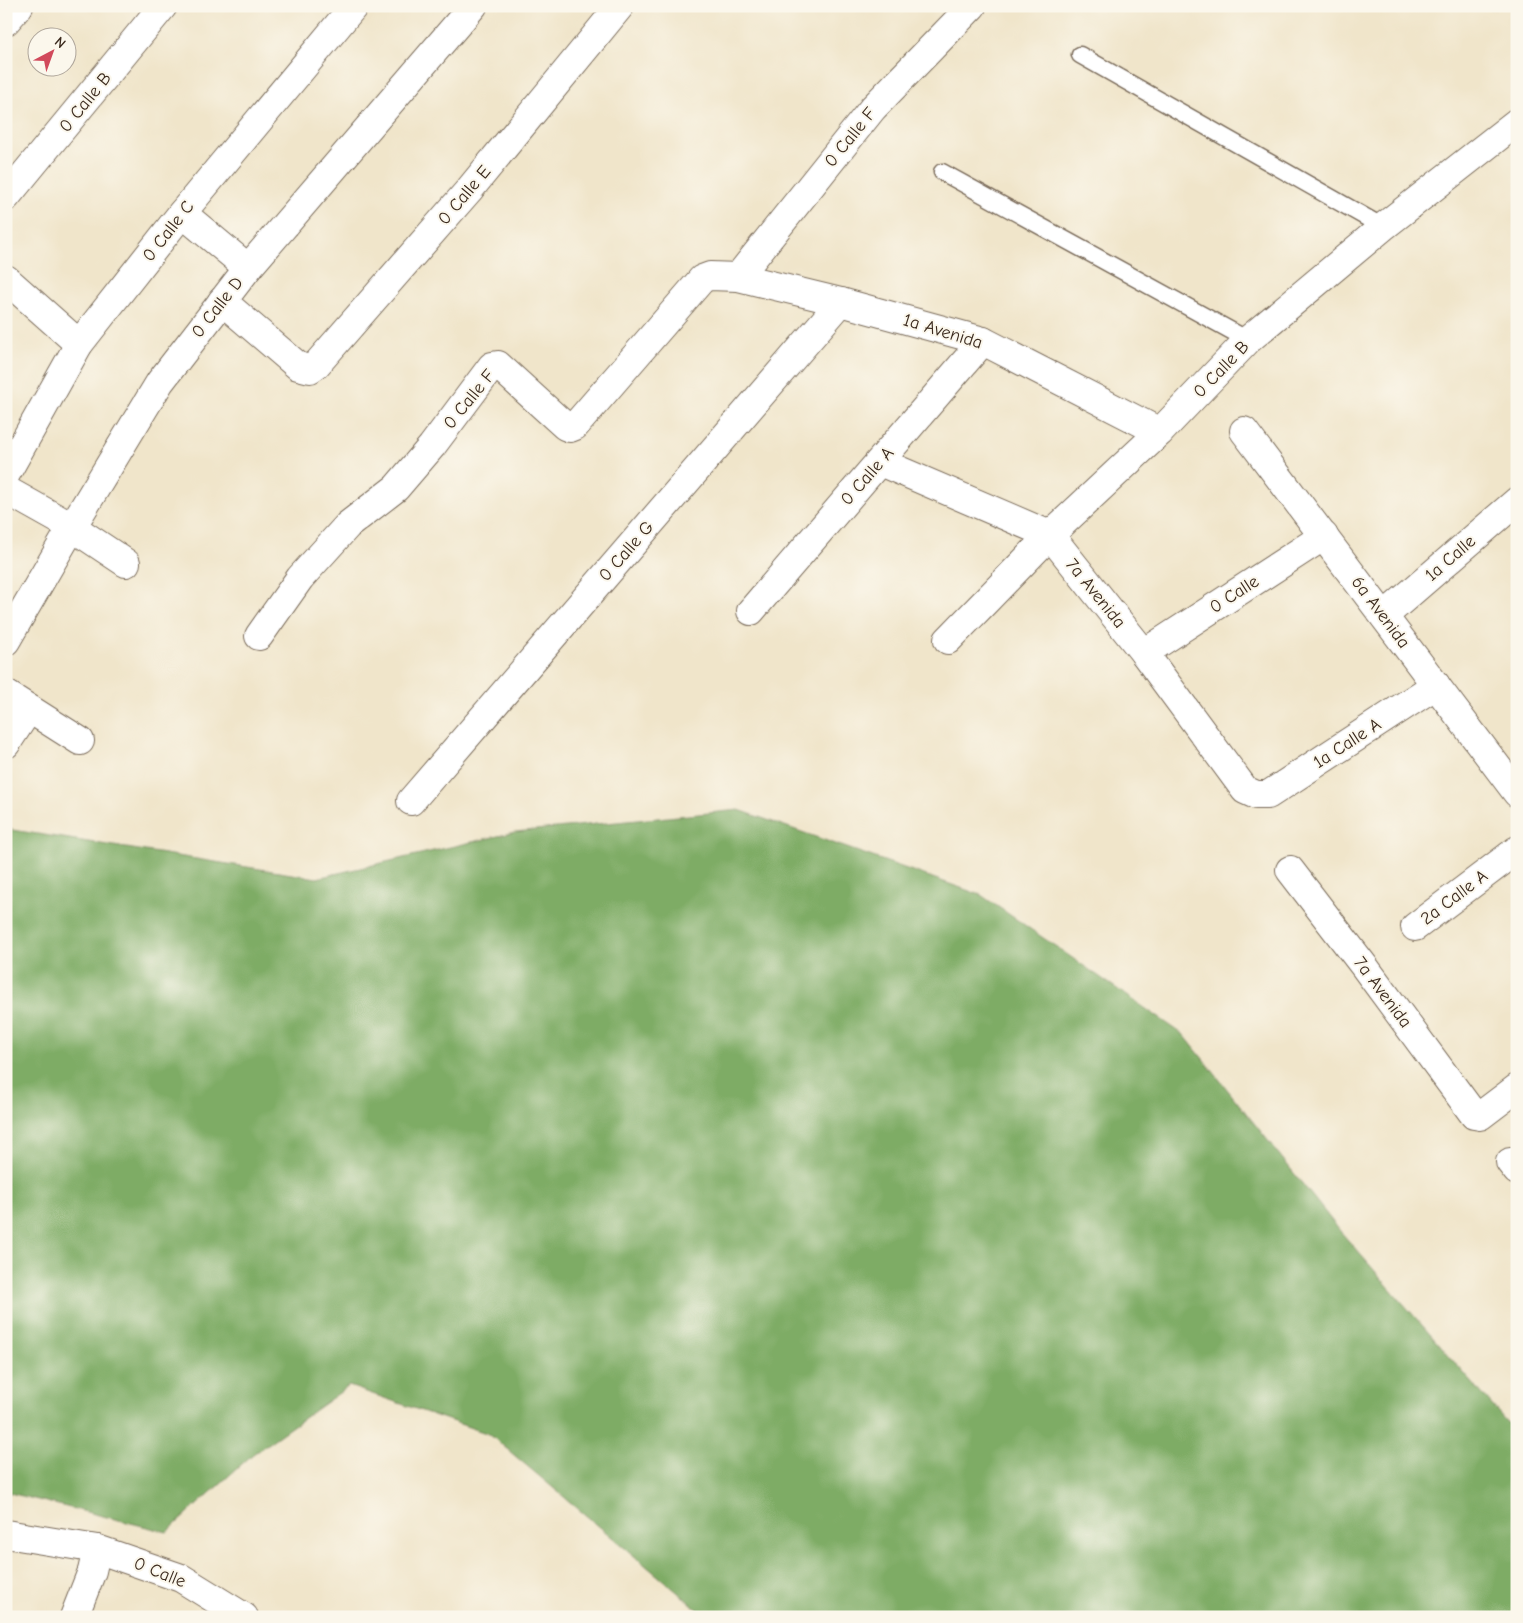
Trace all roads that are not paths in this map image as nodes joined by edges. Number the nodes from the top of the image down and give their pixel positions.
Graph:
1 (18, 6) edge
2 (163, 6) edge
3 (354, 6) edge
4 (473, 6) edge
5 (620, 6) edge
6 (972, 6) edge
7 (6, 21) edge
8 (1080, 55) dead end
9 (1517, 122) edge
10 (942, 172) dead end
11 (6, 197) edge
12 (182, 213) junction
13 (1383, 227) junction
14 (248, 268) junction
15 (710, 276) joint
16 (738, 277) junction
17 (6, 279) edge
18 (222, 301) junction
19 (841, 302) junction
20 (1248, 340) junction
21 (983, 341) junction
22 (80, 344) junction
23 (1244, 431) dead end
24 (1160, 432) junction
25 (880, 462) junction
26 (6, 474) edge
27 (6, 490) edge
28 (1517, 501) edge
29 (72, 528) junction
30 (1050, 535) junction
31 (1324, 536) junction
32 (126, 563) dead end
33 (751, 611) dead end
34 (1384, 616) junction
35 (259, 636) dead end
36 (948, 640) dead end
37 (6, 641) edge
38 (1144, 653) junction
39 (1436, 685) junction
40 (6, 694) edge
41 (29, 709) junction
42 (80, 741) dead end
43 (6, 744) edge
44 (1513, 780) edge
45 (1256, 795) joint
46 (411, 801) dead end
47 (1517, 850) edge
48 (1290, 870) dead end
49 (1415, 927) dead end
50 (1517, 1088) edge
51 (6, 1534) edge
52 (97, 1549) junction
53 (74, 1617) edge
54 (244, 1617) edge

1 - 7 street
2 - 11 street, 0 Calle B
3 - 12 street, 0 Calle C
4 - 14 street, 0 Calle D
5 - 18 street, 0 Calle E
6 - 16 street, 0 Calle F
8 - 13 lane
9 - 13 street, 0 Calle B
10 - 20 lane
12 - 14 street
12 - 22 street, 0 Calle C
13 - 20 street, 0 Calle B
14 - 18 street, 0 Calle D
15 - 16 street, 1a Avenida
15 - 35 street, 0 Calle F
16 - 19 street, 1a Avenida
17 - 22 street
18 - 29 street, 0 Calle D
19 - 21 street, 1a Avenida
19 - 46 street, 0 Calle G
20 - 24 street, 0 Calle B
21 - 24 street, 1a Avenida
21 - 25 street, 0 Calle A
22 - 26 street, 0 Calle C
23 - 31 street, 6a Avenida
24 - 30 street, 0 Calle B
25 - 30 street, 7a Avenida
25 - 33 street, 0 Calle A
27 - 29 street
28 - 34 street, 1a Calle
29 - 32 street
29 - 37 street, 0 Calle D
30 - 36 street, 0 Calle B
30 - 38 street, 7a Avenida
31 - 34 street, 6a Avenida
31 - 38 street, 0 Calle
34 - 39 street, 6a Avenida
38 - 45 street, 7a Avenida
39 - 44 street, 6a Avenida
39 - 45 street, 1a Calle A
40 - 41 street
41 - 42 street
41 - 43 street
47 - 49 street, 2a Calle A
48 - 50 street, 7a Avenida
51 - 52 street, 0 Calle
52 - 53 street
52 - 54 street, 0 Calle

